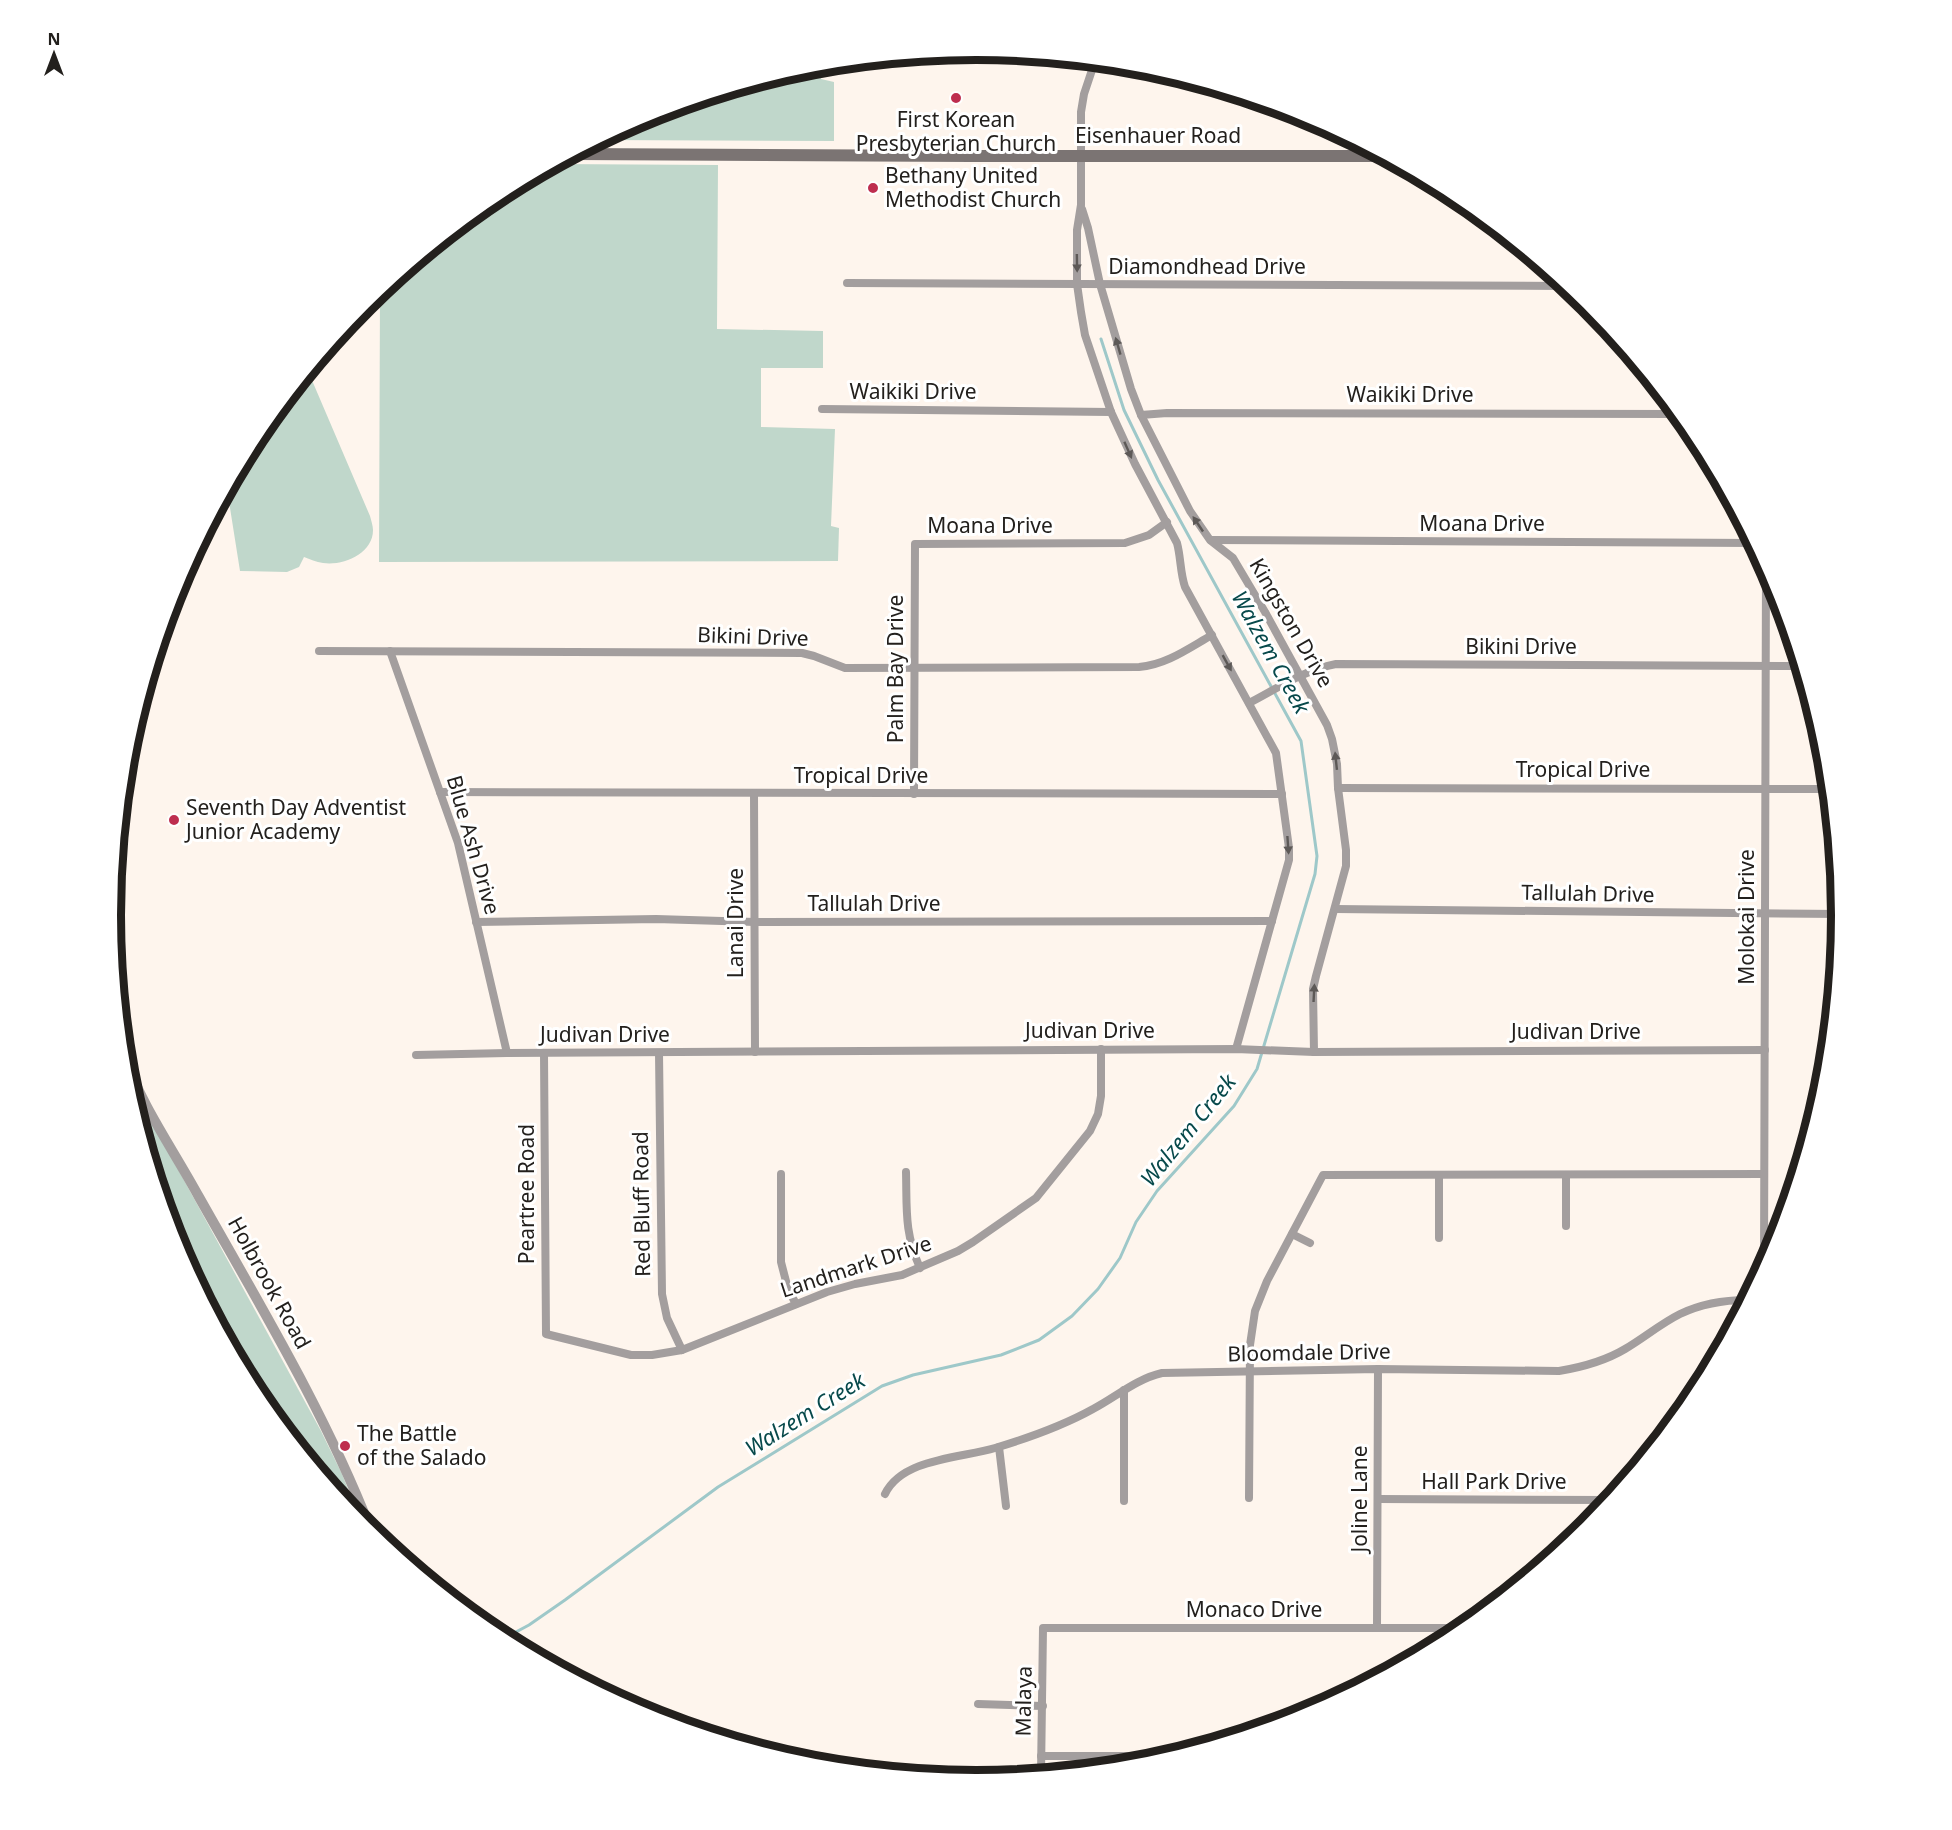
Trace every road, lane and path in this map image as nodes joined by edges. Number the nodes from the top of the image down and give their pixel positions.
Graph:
1 (1093, 68) edge
2 (587, 154) edge
3 (1079, 155) junction
4 (1369, 156) edge
5 (1081, 205) junction
6 (847, 283) dead end
7 (1077, 284) junction
8 (1100, 284) junction
9 (1555, 286) edge
10 (822, 410) dead end
11 (1111, 412) junction
12 (1668, 414) edge
13 (1141, 415) junction
14 (1167, 522) junction
15 (1210, 540) junction
16 (1746, 543) edge
17 (915, 544) joint
18 (1766, 588) edge
19 (1212, 635) junction
20 (319, 651) dead end
21 (390, 651) junction
22 (1766, 666) junction
23 (1794, 666) edge
24 (914, 668) junction
25 (1300, 675) junction
26 (1250, 703) junction
27 (1338, 788) junction
28 (1765, 789) junction
29 (1822, 789) edge
30 (440, 792) junction
31 (754, 793) junction
32 (914, 794) junction
33 (1282, 794) junction
34 (1335, 909) junction
35 (1765, 914) junction
36 (1831, 914) edge
37 (1272, 921) junction
38 (476, 922) junction
39 (755, 922) junction
40 (1236, 1048) junction
41 (1101, 1049) junction
42 (1765, 1050) junction
43 (755, 1052) junction
44 (1314, 1052) junction
45 (507, 1053) junction
46 (544, 1053) junction
47 (659, 1053) junction
48 (416, 1055) dead end
49 (138, 1086) edge
50 (906, 1172) dead end
51 (781, 1174) dead end
52 (1764, 1174) junction
53 (1566, 1175) junction
54 (1439, 1176) junction
55 (1566, 1226) dead end
56 (1292, 1234) junction
57 (1439, 1238) dead end
58 (1310, 1243) dead end
59 (1764, 1246) edge
60 (920, 1268) junction
61 (1739, 1301) edge
62 (796, 1304) junction
63 (546, 1334) joint
64 (682, 1350) junction
65 (1378, 1370) junction
66 (1249, 1371) junction
67 (1124, 1390) junction
68 (999, 1447) junction
69 (885, 1494) dead end
70 (1249, 1498) dead end
71 (1378, 1499) junction
72 (1600, 1500) edge
73 (1124, 1501) dead end
74 (1006, 1506) dead end
75 (364, 1512) edge
76 (1042, 1628) joint
77 (1377, 1628) junction
78 (1448, 1628) edge
79 (978, 1704) dead end
80 (1043, 1706) junction
81 (1041, 1756) junction
82 (1131, 1756) edge
83 (1041, 1767) edge

1 - 3 street, Kingston Drive
2 - 3 main road, Eisenhauer Road
3 - 4 main road, Eisenhauer Road
3 - 5 street, Kingston Drive
5 -> 7 street, Kingston Drive
5 - 8 street, Kingston Drive
6 - 7 street, Diamondhead Drive
7 - 8 street, Diamondhead Drive
7 - 11 street, Kingston Drive
8 - 9 street, Diamondhead Drive
13 -> 8 street, Kingston Drive
10 - 11 street, Waikiki Drive
11 -> 14 street, Kingston Drive
12 - 13 street, Waikiki Drive
15 -> 13 street, Kingston Drive
14 - 17 street, Moana Drive
14 - 19 street, Kingston Drive
15 - 16 street, Moana Drive
15 - 25 street, Kingston Drive
17 - 24 street, Palm Bay Drive
18 - 22 street, Molokai Drive
19 - 24 street, Bikini Drive
19 -> 26 street, Kingston Drive
20 - 21 street, Bikini Drive
21 - 24 street, Bikini Drive
21 - 30 street, Blue Ash Drive
22 - 23 street, Bikini Drive
22 - 25 street, Bikini Drive
22 - 28 street, Molokai Drive
24 - 32 street, Palm Bay Drive
25 - 26 street, Bikini Drive
27 -> 25 street, Kingston Drive
26 - 33 street, Kingston Drive
27 - 28 street, Tropical Drive
27 - 34 street, Kingston Drive
28 - 29 street, Tropical Drive
28 - 35 street, Molokai Drive
30 - 31 street, Tropical Drive
30 - 38 street, Blue Ash Drive
31 - 32 street, Tropical Drive
31 - 39 street, Lanai Drive
32 - 33 street, Tropical Drive
33 -> 37 street, Kingston Drive
34 - 35 street, Tallulah Drive
44 -> 34 street, Kingston Drive
35 - 36 street, Tallulah Drive
35 - 42 street, Molokai Drive
37 - 39 street, Tallulah Drive
37 - 40 street, Kingston Drive
38 - 39 street, Tallulah Drive
38 - 45 street, Blue Ash Drive
39 - 43 street, Lanai Drive
40 - 41 street, Judivan Drive
40 - 44 street, Judivan Drive
41 - 43 street, Judivan Drive
41 - 60 street, Landmark Drive
42 - 44 street, Judivan Drive
42 - 52 street, Molokai Drive
43 - 47 street, Judivan Drive
45 - 46 street, Judivan Drive
45 - 48 street, Judivan Drive
46 - 47 street, Judivan Drive
46 - 63 street, Peartree Road
47 - 64 street, Red Bluff Road
49 - 75 street, Holbrook Road
50 - 60 street
51 - 62 street
52 - 53 street
52 - 59 street, Molokai Drive
53 - 54 street
53 - 55 street
54 - 56 street
54 - 57 street
56 - 58 street
56 - 66 street
60 - 62 street, Landmark Drive
61 - 65 street, Bloomdale Drive
62 - 64 street, Landmark Drive
63 - 64 street, Landmark Drive
65 - 66 street, Bloomdale Drive
65 - 71 street, Joline Lane
66 - 67 street, Bloomdale Drive
66 - 70 street
67 - 68 street, Bloomdale Drive
67 - 73 street
68 - 69 street, Bloomdale Drive
68 - 74 street
71 - 72 street, Hall Park Drive
71 - 77 street, Joline Lane
76 - 77 street, Monaco Drive
76 - 80 street, Malaya
77 - 78 street, Monaco Drive
79 - 80 street
80 - 81 street, Malaya
81 - 82 street
81 - 83 street, Malaya

